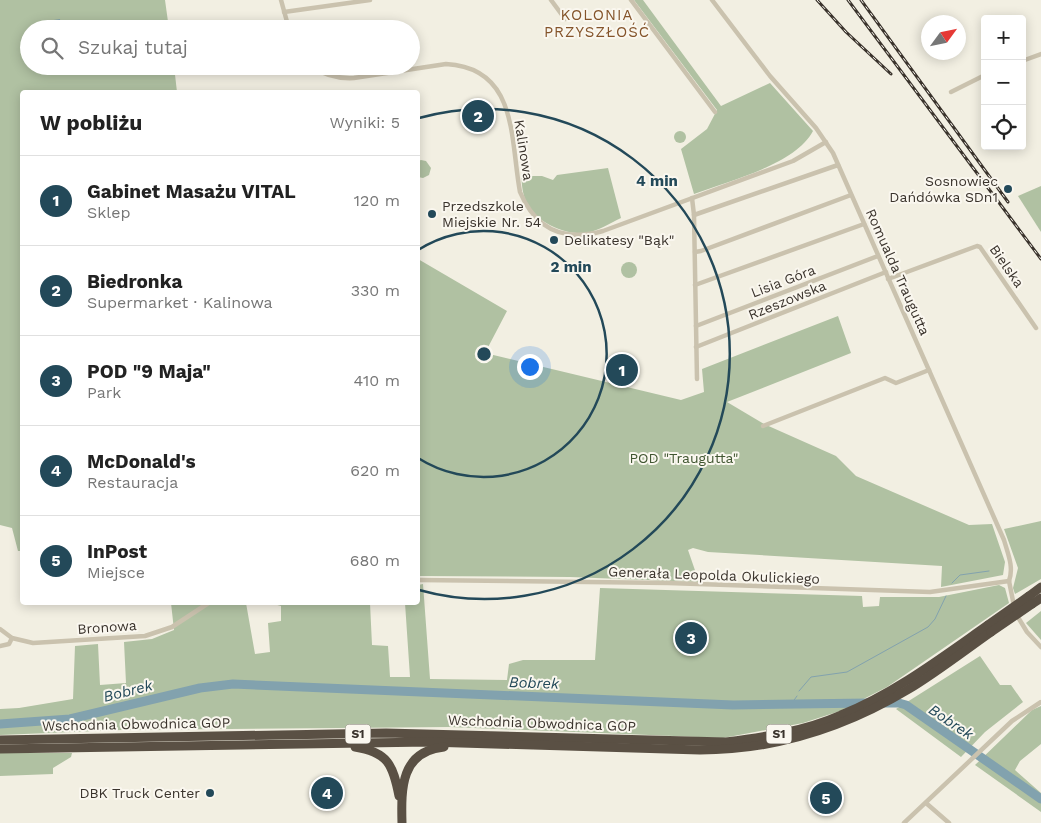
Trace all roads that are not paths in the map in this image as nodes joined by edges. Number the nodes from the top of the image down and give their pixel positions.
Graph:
1 (281, 0) edge
2 (370, 0) edge
3 (551, 0) edge
4 (631, 0) edge
5 (712, 0) edge
6 (284, 12) junction
7 (286, 20) edge
8 (565, 20) dead end
9 (1041, 54) edge
10 (1025, 60) edge
11 (420, 68) edge
12 (326, 75) edge
13 (367, 75) edge
14 (981, 77) edge
15 (950, 92) dead end
16 (715, 112) dead end
17 (826, 142) junction
18 (838, 165) junction
19 (851, 195) junction
20 (692, 198) junction
21 (694, 215) junction
22 (864, 224) junction
23 (695, 252) junction
24 (878, 256) junction
25 (886, 272) junction
26 (888, 279) junction
27 (695, 285) junction
28 (696, 326) junction
29 (1036, 328) dead end
30 (696, 347) junction
31 (929, 370) junction
32 (697, 379) dead end
33 (763, 426) dead end
34 (420, 580) edge
35 (1009, 580) junction
36 (1041, 588) edge
37 (1041, 598) edge
38 (1030, 600) junction
39 (206, 605) edge
40 (989, 628) junction
41 (0, 629) edge
42 (12, 638) junction
43 (0, 646) edge
44 (1041, 647) edge
45 (1041, 702) edge
46 (0, 740) edge
47 (326, 743) junction
48 (482, 743) junction
49 (0, 749) edge
50 (926, 803) junction
51 (401, 806) junction
52 (402, 823) edge
53 (904, 823) edge
54 (949, 823) edge

1 - 6 street
2 - 6 street
3 - 8 street
4 - 16 street
5 - 17 street, Romualda Traugutta
6 - 7 street
9 - 10 street
11 - 20 street, Kalinowa
12 - 13 street, Kalinowa
14 - 15 street
17 - 18 street, Romualda Traugutta
17 - 20 street, Kalinowa
18 - 19 street, Romualda Traugutta
18 - 21 street
19 - 22 street, Romualda Traugutta
19 - 23 street
20 - 21 street
21 - 23 street
22 - 24 street, Romualda Traugutta
22 - 27 street
23 - 27 street
24 - 25 street, Romualda Traugutta
24 - 28 street, Lisia Góra
25 - 26 street, Romualda Traugutta
25 - 30 street, Rzeszowska
26 - 29 street, Bielska
26 - 31 street, Romualda Traugutta
27 - 28 street
28 - 30 street
30 - 32 street
31 - 33 street
31 - 35 street, Romualda Traugutta
34 - 35 street, Generała Leopolda Okulickiego
35 - 44 street, Romualda Traugutta
36 - 38 highway, Wschodnia Obwodnica GOP / S1
37 - 38 highway, Wschodnia Obwodnica GOP / S1
38 - 40 highway, Wschodnia Obwodnica GOP / S1, bridge
39 - 42 street, Bronowa
40 - 46 highway, Wschodnia Obwodnica GOP / S1
40 - 48 highway, Wschodnia Obwodnica GOP / S1
41 - 42 street, Bronowa
42 - 43 street
45 - 50 street
47 - 48 highway, Wschodnia Obwodnica GOP / S1
47 - 49 highway, Wschodnia Obwodnica GOP / S1
47 - 51 highway
48 - 51 highway
50 - 53 street
50 - 54 street
51 - 52 highway

